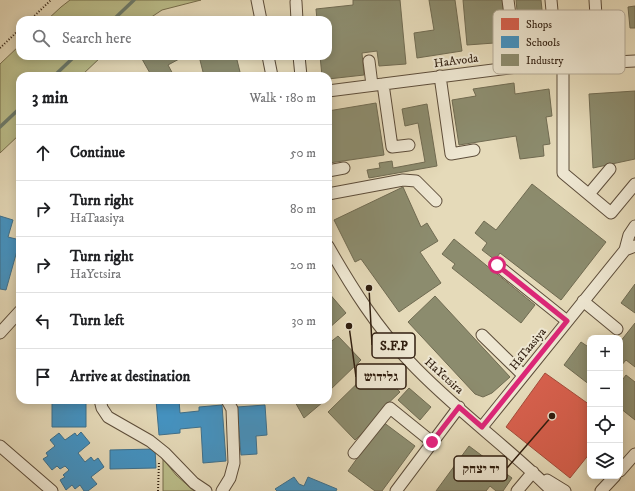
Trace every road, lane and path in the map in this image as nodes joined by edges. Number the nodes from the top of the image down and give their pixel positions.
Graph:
1 (51, 0) edge
2 (257, 0) edge
3 (508, 0) edge
4 (551, 0) edge
5 (595, 0) edge
6 (296, 2) dead end
7 (509, 10) edge
8 (552, 10) edge
9 (596, 10) edge
10 (34, 16) edge
11 (260, 16) edge
12 (297, 16) edge
13 (16, 33) edge
14 (0, 48) edge
15 (269, 60) edge
16 (299, 60) edge
17 (369, 61) dead end
18 (635, 61) edge
19 (625, 62) edge
20 (493, 70) edge
21 (271, 72) edge
22 (301, 72) edge
23 (560, 74) edge
24 (440, 76) junction
25 (377, 84) junction
26 (332, 90) edge
27 (409, 145) dead end
28 (474, 150) dead end
29 (344, 168) dead end
30 (610, 169) dead end
31 (332, 170) edge
32 (635, 184) edge
33 (332, 193) edge
34 (589, 194) junction
35 (436, 201) dead end
36 (635, 226) edge
37 (630, 248) edge
38 (332, 253) edge
39 (497, 265) dead end
40 (583, 301) junction
41 (16, 315) edge
42 (567, 321) junction
43 (617, 329) dead end
44 (0, 333) edge
45 (482, 335) dead end
46 (523, 376) junction
47 (101, 404) edge
48 (229, 404) edge
49 (459, 407) junction
50 (482, 427) junction
51 (432, 442) junction
52 (0, 446) edge
53 (159, 448) junction
54 (354, 453) dead end
55 (635, 454) edge
56 (623, 467) edge
57 (533, 472) junction
58 (612, 479) edge
59 (52, 491) edge
60 (158, 491) edge
61 (206, 491) edge
62 (222, 491) edge
63 (396, 491) edge
64 (517, 491) edge
65 (543, 491) edge
66 (552, 491) edge
67 (565, 491) edge
68 (601, 491) edge

1 - 10 path
2 - 11 street
3 - 7 street
4 - 8 street
5 - 9 street
6 - 12 street
13 - 14 path
15 - 21 street
16 - 22 street
17 - 25 street
18 - 19 street, HaAvoda
20 - 24 street, HaAvoda
23 - 34 street
24 - 25 street, HaAvoda
24 - 28 street
25 - 26 street, HaAvoda
25 - 27 street
29 - 31 street
30 - 34 street
32 - 34 street
33 - 35 street
36 - 37 street
37 - 40 street, HaTaasiya
38 - 49 street, HaYetsira
39 - 42 street
40 - 42 street, HaTaasiya
40 - 43 street
41 - 44 street
42 - 46 street, HaTaasiya
45 - 46 street
46 - 50 street, HaTaasiya
47 - 53 street
48 - 62 street
49 - 50 street, HaYetsira
49 - 51 street
50 - 57 street, HaYetsira
51 - 54 street
51 - 63 street
52 - 59 street
53 - 60 path
53 - 61 street
55 - 56 street
57 - 64 street
57 - 65 street
57 - 66 street, HaYetsira
57 - 67 street, HaYetsira
58 - 68 street

